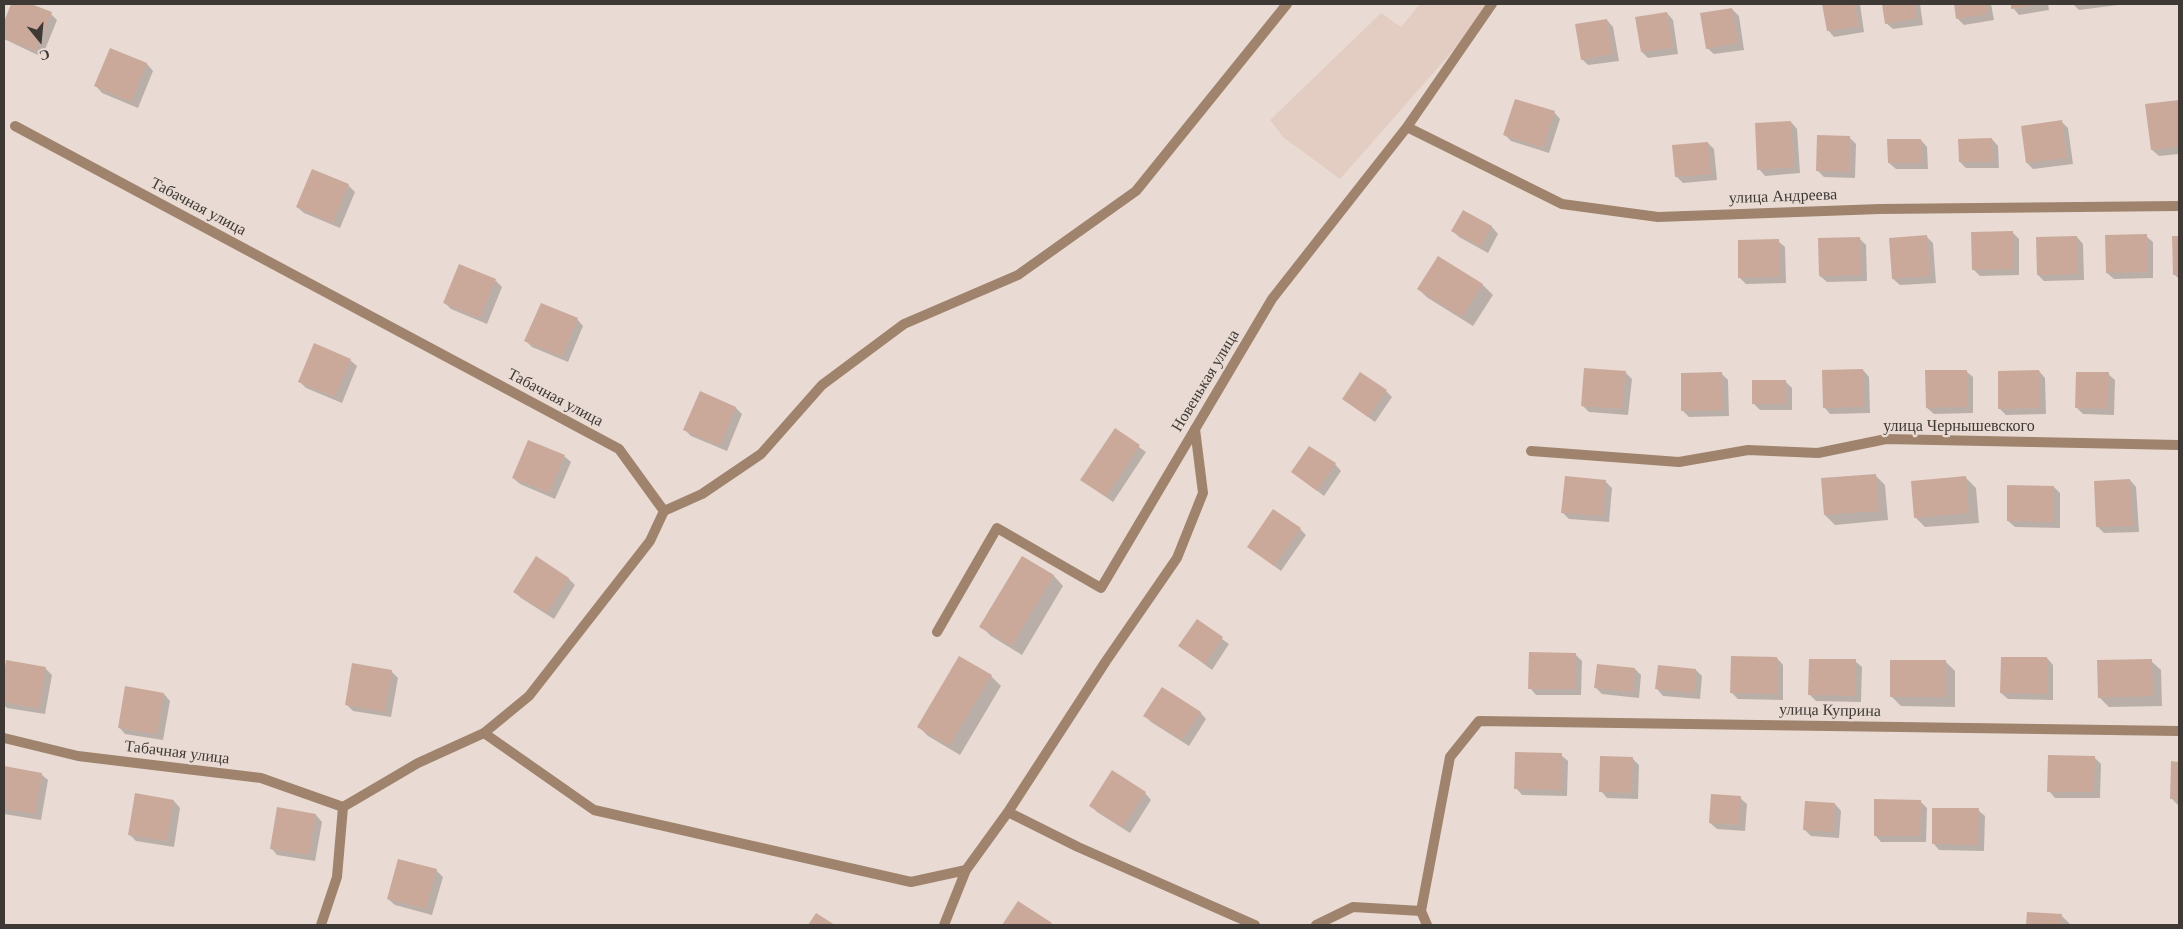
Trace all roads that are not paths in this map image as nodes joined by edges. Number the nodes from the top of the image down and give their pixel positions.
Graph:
1 (1287, 4) edge
2 (1492, 4) edge
3 (15, 126) dead end
4 (1407, 127) junction
5 (2179, 206) edge
6 (1195, 429) junction
7 (2179, 445) edge
8 (1531, 452) dead end
9 (664, 511) junction
10 (937, 632) dead end
11 (2179, 731) edge
12 (484, 733) junction
13 (4, 738) edge
14 (343, 808) junction
15 (1008, 812) junction
16 (966, 870) junction
17 (1420, 911) junction
18 (321, 925) edge
19 (944, 925) edge
20 (1255, 925) edge
21 (1316, 925) edge
22 (1427, 925) edge

1 - 9 street
2 - 4 street, Новенькая улица
3 - 9 street, Табачная улица
4 - 5 street, улица Андреева
4 - 6 street, Новенькая улица
6 - 10 street, Новенькая улица
6 - 15 street
7 - 8 street, улица Чернышевского
9 - 12 street
11 - 17 street, улица Куприна
12 - 14 street
12 - 16 street
13 - 14 street, Табачная улица
14 - 18 street
15 - 16 street
15 - 20 street
16 - 19 street
17 - 21 street
17 - 22 street

